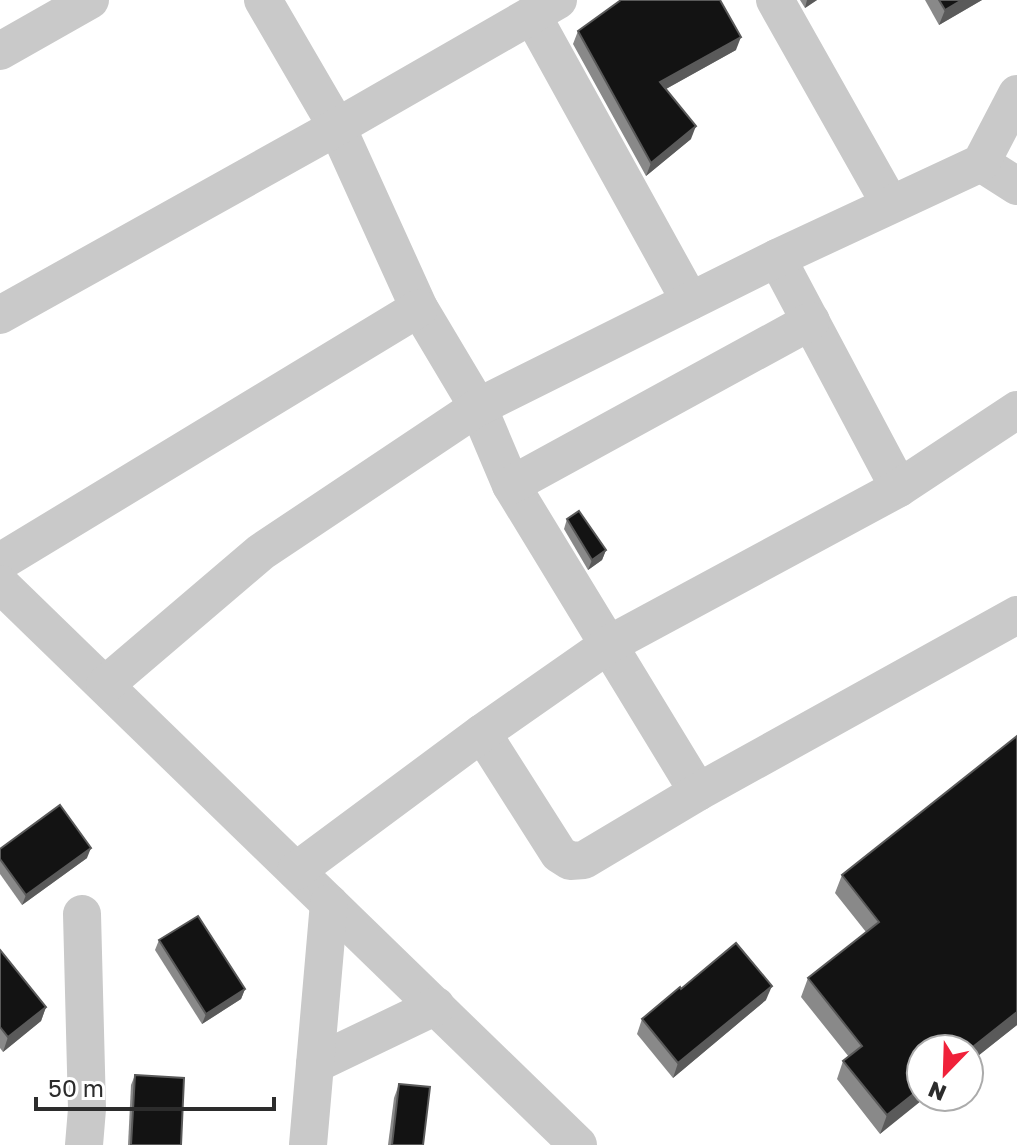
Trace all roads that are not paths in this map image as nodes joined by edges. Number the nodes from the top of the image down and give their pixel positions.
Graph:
1 (90, 0) edge
2 (263, 0) edge
3 (775, 0) edge
4 (545, 7) edge
5 (0, 51) edge
6 (1017, 94) edge
7 (337, 127) junction
8 (981, 163) junction
9 (1017, 186) edge
10 (890, 204) junction
11 (777, 258) junction
12 (690, 301) junction
13 (419, 308) junction
14 (0, 315) edge
15 (811, 321) junction
16 (478, 407) junction
17 (1013, 425) edge
18 (511, 485) junction
19 (899, 488) junction
20 (0, 562) edge
21 (0, 584) edge
22 (1017, 615) edge
23 (608, 645) junction
24 (105, 685) junction
25 (482, 733) junction
26 (698, 792) junction
27 (296, 871) junction
28 (329, 903) junction
29 (82, 914) dead end
30 (436, 1006) junction
31 (315, 1064) junction
32 (84, 1145) edge
33 (308, 1145) edge
34 (578, 1145) edge

1 - 5 street
2 - 7 street
3 - 10 street
4 - 7 street
4 - 12 street
6 - 8 street
7 - 13 street
7 - 14 street
8 - 9 street
8 - 10 street
10 - 11 street
11 - 12 street
11 - 15 street
12 - 16 street
13 - 16 street
13 - 20 street
15 - 18 street
15 - 19 street
16 - 18 street
16 - 24 street
17 - 19 street
18 - 23 street
19 - 23 street
21 - 24 street
22 - 26 street
23 - 25 street
23 - 26 street
24 - 27 street
25 - 26 street
25 - 27 street
27 - 28 street
28 - 30 street
28 - 31 street
29 - 32 street
30 - 31 street
30 - 34 street
31 - 33 street

